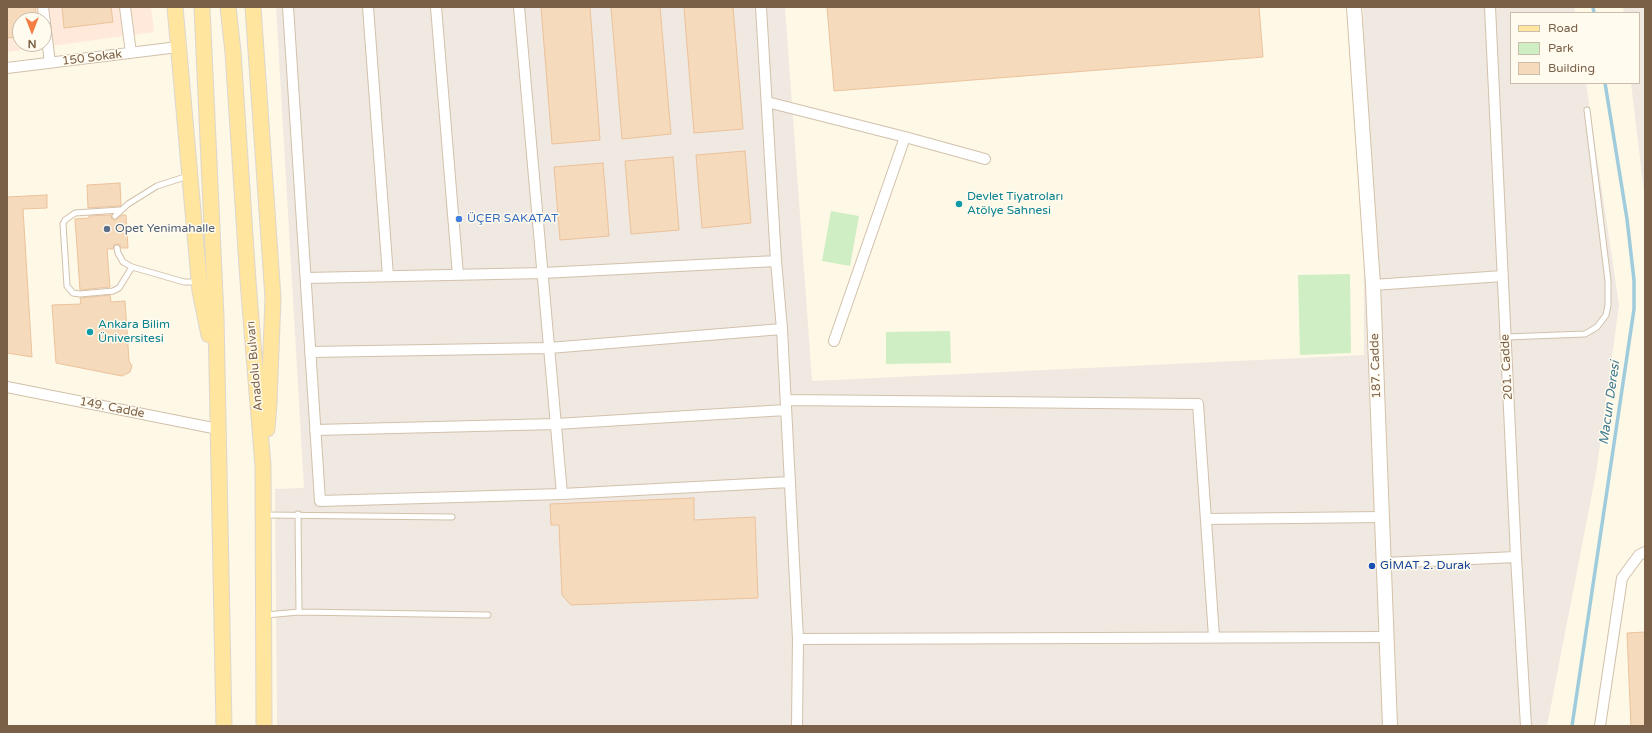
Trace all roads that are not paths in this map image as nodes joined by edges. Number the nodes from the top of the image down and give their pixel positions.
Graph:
1 (43, 7) edge
2 (125, 7) edge
3 (175, 7) edge
4 (202, 7) edge
5 (228, 7) edge
6 (253, 7) edge
7 (288, 7) edge
8 (368, 7) edge
9 (436, 7) edge
10 (519, 7) edge
11 (761, 7) edge
12 (1354, 7) edge
13 (1490, 7) edge
14 (178, 47) junction
15 (131, 53) junction
16 (50, 63) junction
17 (7, 68) edge
18 (766, 102) junction
19 (1587, 110) dead end
20 (905, 136) junction
21 (985, 159) dead end
22 (189, 176) junction
23 (120, 210) junction
24 (115, 216) dead end
25 (117, 248) dead end
26 (776, 261) junction
27 (132, 267) junction
28 (543, 273) junction
29 (458, 275) junction
30 (388, 276) junction
31 (1503, 276) junction
32 (306, 278) junction
33 (199, 283) junction
34 (1373, 285) junction
35 (782, 329) junction
36 (1506, 337) junction
37 (834, 341) dead end
38 (549, 348) junction
39 (310, 352) junction
40 (217, 371) junction
41 (7, 387) edge
42 (786, 405) junction
43 (556, 424) junction
44 (218, 428) junction
45 (315, 430) junction
46 (263, 466) junction
47 (790, 482) junction
48 (562, 494) junction
49 (298, 514) junction
50 (263, 515) junction
51 (1382, 516) junction
52 (452, 517) dead end
53 (1206, 519) junction
54 (1645, 552) edge
55 (1516, 557) junction
56 (1384, 563) junction
57 (300, 612) junction
58 (264, 615) junction
59 (488, 615) dead end
60 (1214, 637) junction
61 (1387, 637) junction
62 (798, 639) junction
63 (224, 726) edge
64 (264, 726) edge
65 (797, 726) edge
66 (1390, 726) edge
67 (1526, 726) edge
68 (1600, 726) edge

1 - 16 street
2 - 15 street
3 - 14 main road
4 - 40 main road
5 - 46 main road, Anadolu Bulvarı
6 - 46 main road
7 - 32 street
8 - 30 street
9 - 29 street
10 - 28 street
11 - 18 street
12 - 34 main road, 187. Cadde
13 - 31 street, 201. Cadde
14 - 15 street, 150 Sokak
14 - 22 main road
15 - 16 street, 150 Sokak
16 - 17 street, 150 Sokak
18 - 20 street
18 - 26 street
19 - 36 lane
20 - 21 street
20 - 37 street
22 - 23 lane
22 - 33 main road
23 - 24 lane
23 - 27 lane
25 - 27 lane
26 - 28 street
26 - 35 street
27 - 33 lane
28 - 29 street
28 - 38 street
29 - 30 street
30 - 32 street
31 - 34 street
31 - 36 street, 201. Cadde
32 - 39 street
33 - 40 main road
34 - 51 main road, 187. Cadde
35 - 38 street
35 - 42 street
36 - 55 street, 201. Cadde
38 - 39 street
38 - 43 street
39 - 45 street
40 - 44 main road
41 - 44 street, 149. Cadde
42 - 43 street
42 - 47 street
42 - 53 street
43 - 45 street
43 - 48 street
44 - 63 main road
45 - 48 street
46 - 50 main road, Anadolu Bulvarı
47 - 48 street
47 - 62 street
49 - 50 lane
49 - 52 lane
49 - 57 lane
50 - 58 main road, Anadolu Bulvarı
51 - 53 street
51 - 56 main road, 187. Cadde
53 - 60 street
54 - 68 street
55 - 56 street
55 - 67 street, 201. Cadde
56 - 61 main road, 187. Cadde
57 - 58 lane
57 - 59 lane
58 - 64 main road, Anadolu Bulvarı
60 - 61 street
60 - 62 street
61 - 66 main road, 187. Cadde
62 - 65 street

